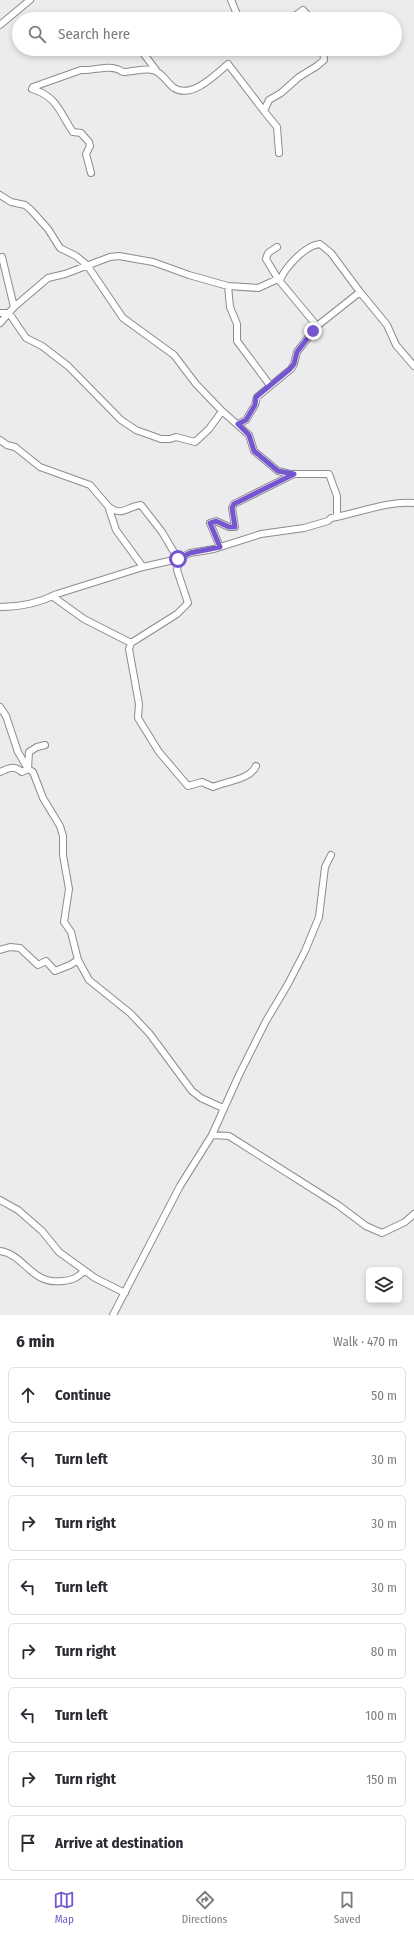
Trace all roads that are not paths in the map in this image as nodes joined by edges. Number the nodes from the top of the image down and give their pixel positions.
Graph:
1 (30, 0) edge
2 (231, 0) edge
3 (16, 12) edge
4 (236, 12) edge
5 (12, 15) edge
6 (0, 25) edge
7 (145, 56) edge
8 (324, 56) edge
9 (156, 70) junction
10 (264, 111) junction
11 (279, 153) dead end
12 (91, 173) dead end
13 (0, 195) edge
14 (277, 247) dead end
15 (2, 257) dead end
16 (87, 265) junction
17 (279, 280) junction
18 (228, 286) junction
19 (360, 292) junction
20 (14, 307) junction
21 (0, 313) edge
22 (9, 313) junction
23 (0, 323) edge
24 (317, 326) junction
25 (414, 366) edge
26 (271, 385) junction
27 (222, 411) junction
28 (238, 424) junction
29 (0, 440) edge
30 (294, 474) junction
31 (414, 503) edge
32 (108, 506) junction
33 (337, 517) junction
34 (220, 547) junction
35 (178, 559) junction
36 (143, 567) junction
37 (52, 596) junction
38 (0, 607) edge
39 (131, 643) junction
40 (0, 707) edge
41 (45, 745) dead end
42 (256, 766) dead end
43 (28, 769) junction
44 (0, 772) edge
45 (331, 855) dead end
46 (0, 950) edge
47 (78, 960) junction
48 (223, 1108) junction
49 (212, 1135) junction
50 (0, 1200) edge
51 (414, 1214) edge
52 (0, 1251) edge
53 (84, 1271) junction
54 (125, 1293) junction
55 (114, 1315) edge

1 - 3 street
2 - 4 street
5 - 6 street
7 - 9 street
8 - 10 street
9 - 10 street
9 - 12 street
10 - 11 street
13 - 16 street
14 - 17 street
15 - 20 street
16 - 18 street
16 - 20 street
16 - 27 street
17 - 18 street
17 - 19 street
17 - 24 street
18 - 26 street
19 - 24 street
19 - 25 street
20 - 22 street
21 - 22 street
22 - 23 street
22 - 27 street
24 - 26 street
26 - 28 street
27 - 28 street
28 - 30 street
29 - 32 street
30 - 33 street
30 - 34 street
31 - 33 street
32 - 35 street
32 - 36 street
33 - 34 street
34 - 35 street
35 - 36 street
35 - 39 street
36 - 37 street
37 - 38 street
37 - 39 street
39 - 42 street
40 - 43 street
41 - 43 street
43 - 44 street
43 - 47 street
45 - 48 street
46 - 47 street
47 - 48 street
48 - 49 street
49 - 51 street
49 - 54 street
50 - 53 street
52 - 53 street
53 - 54 street
54 - 55 street

